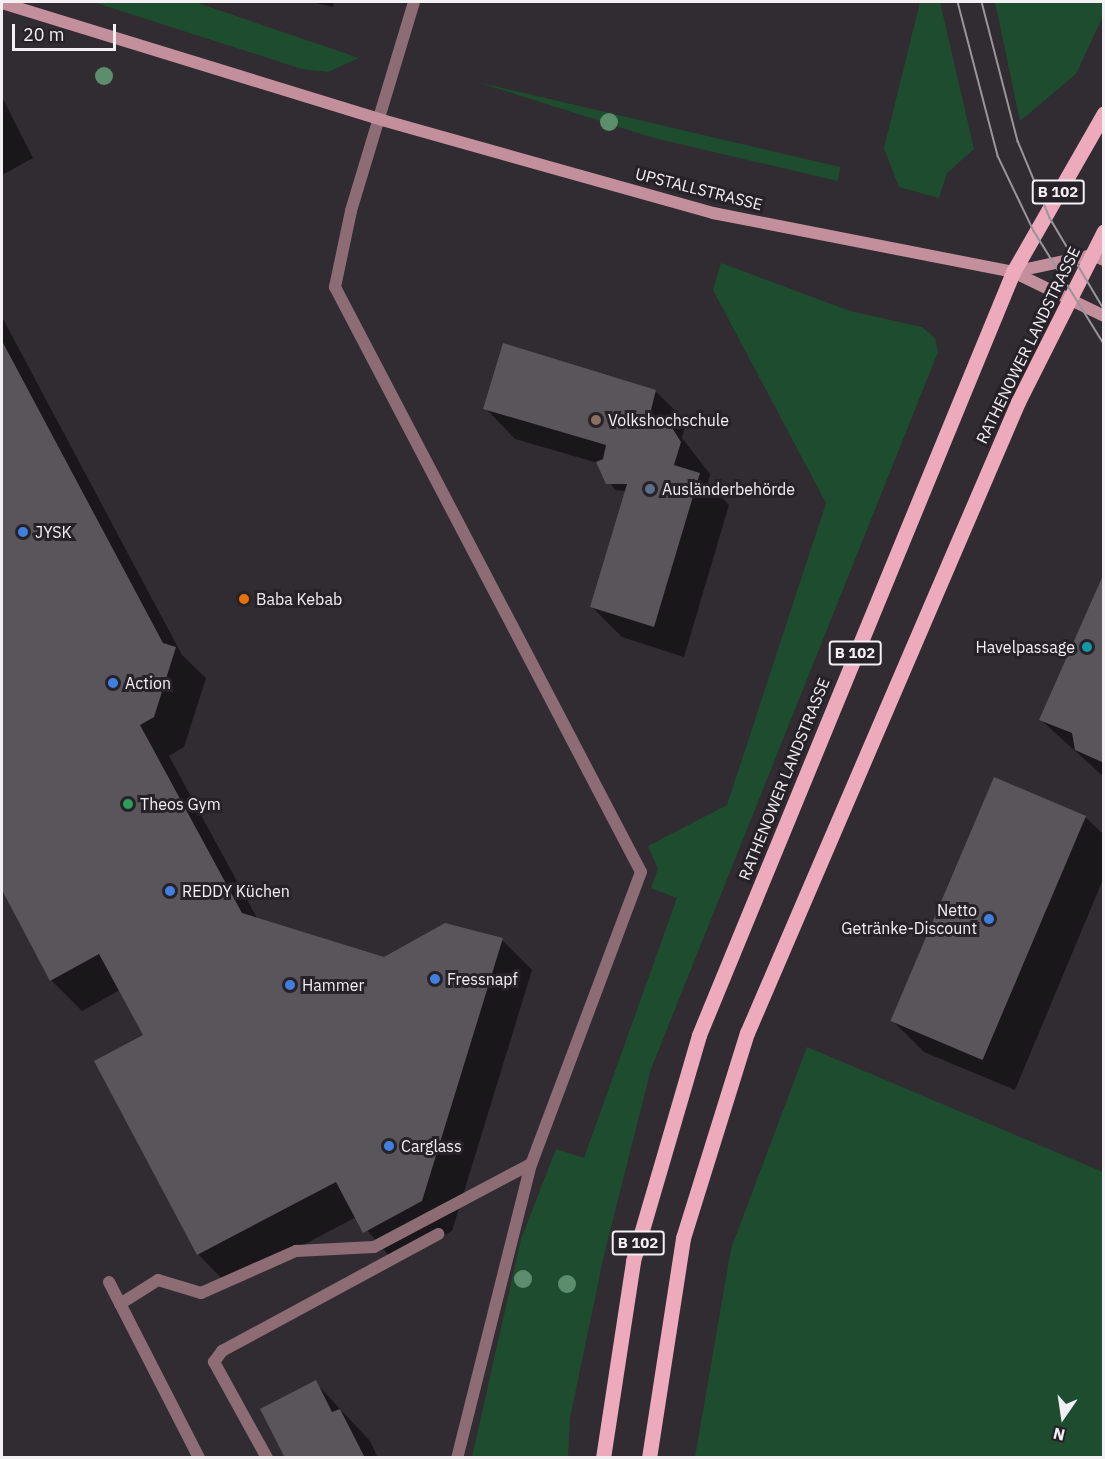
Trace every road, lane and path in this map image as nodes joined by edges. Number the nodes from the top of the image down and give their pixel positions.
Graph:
1 (414, 2) edge
2 (2, 3) edge
3 (1104, 113) edge
4 (382, 120) junction
5 (1104, 231) edge
6 (1098, 257) edge
7 (1012, 272) junction
8 (1068, 301) junction
9 (1104, 316) edge
10 (531, 1164) junction
11 (438, 1234) dead end
12 (109, 1282) dead end
13 (120, 1304) junction
14 (199, 1458) edge
15 (267, 1458) edge
16 (457, 1458) edge
17 (603, 1458) edge
18 (649, 1458) edge

1 - 4 lane
2 - 4 street, UPSTALLSTRASSE
3 - 7 main road, RATHENOWER LANDSTRASSE / B 102
4 - 7 street, UPSTALLSTRASSE
4 - 10 lane
5 - 6 main road, RATHENOWER LANDSTRASSE / B 102
6 - 7 street, UPSTALLSTRASSE
6 - 8 main road, RATHENOWER LANDSTRASSE / B 102
7 - 8 street, UPSTALLSTRASSE
7 - 17 main road, RATHENOWER LANDSTRASSE / B 102
8 - 9 street, UPSTALLSTRASSE
8 - 18 main road, RATHENOWER LANDSTRASSE / B 102
10 - 13 lane
10 - 16 lane
11 - 15 lane
12 - 13 lane
13 - 14 lane

